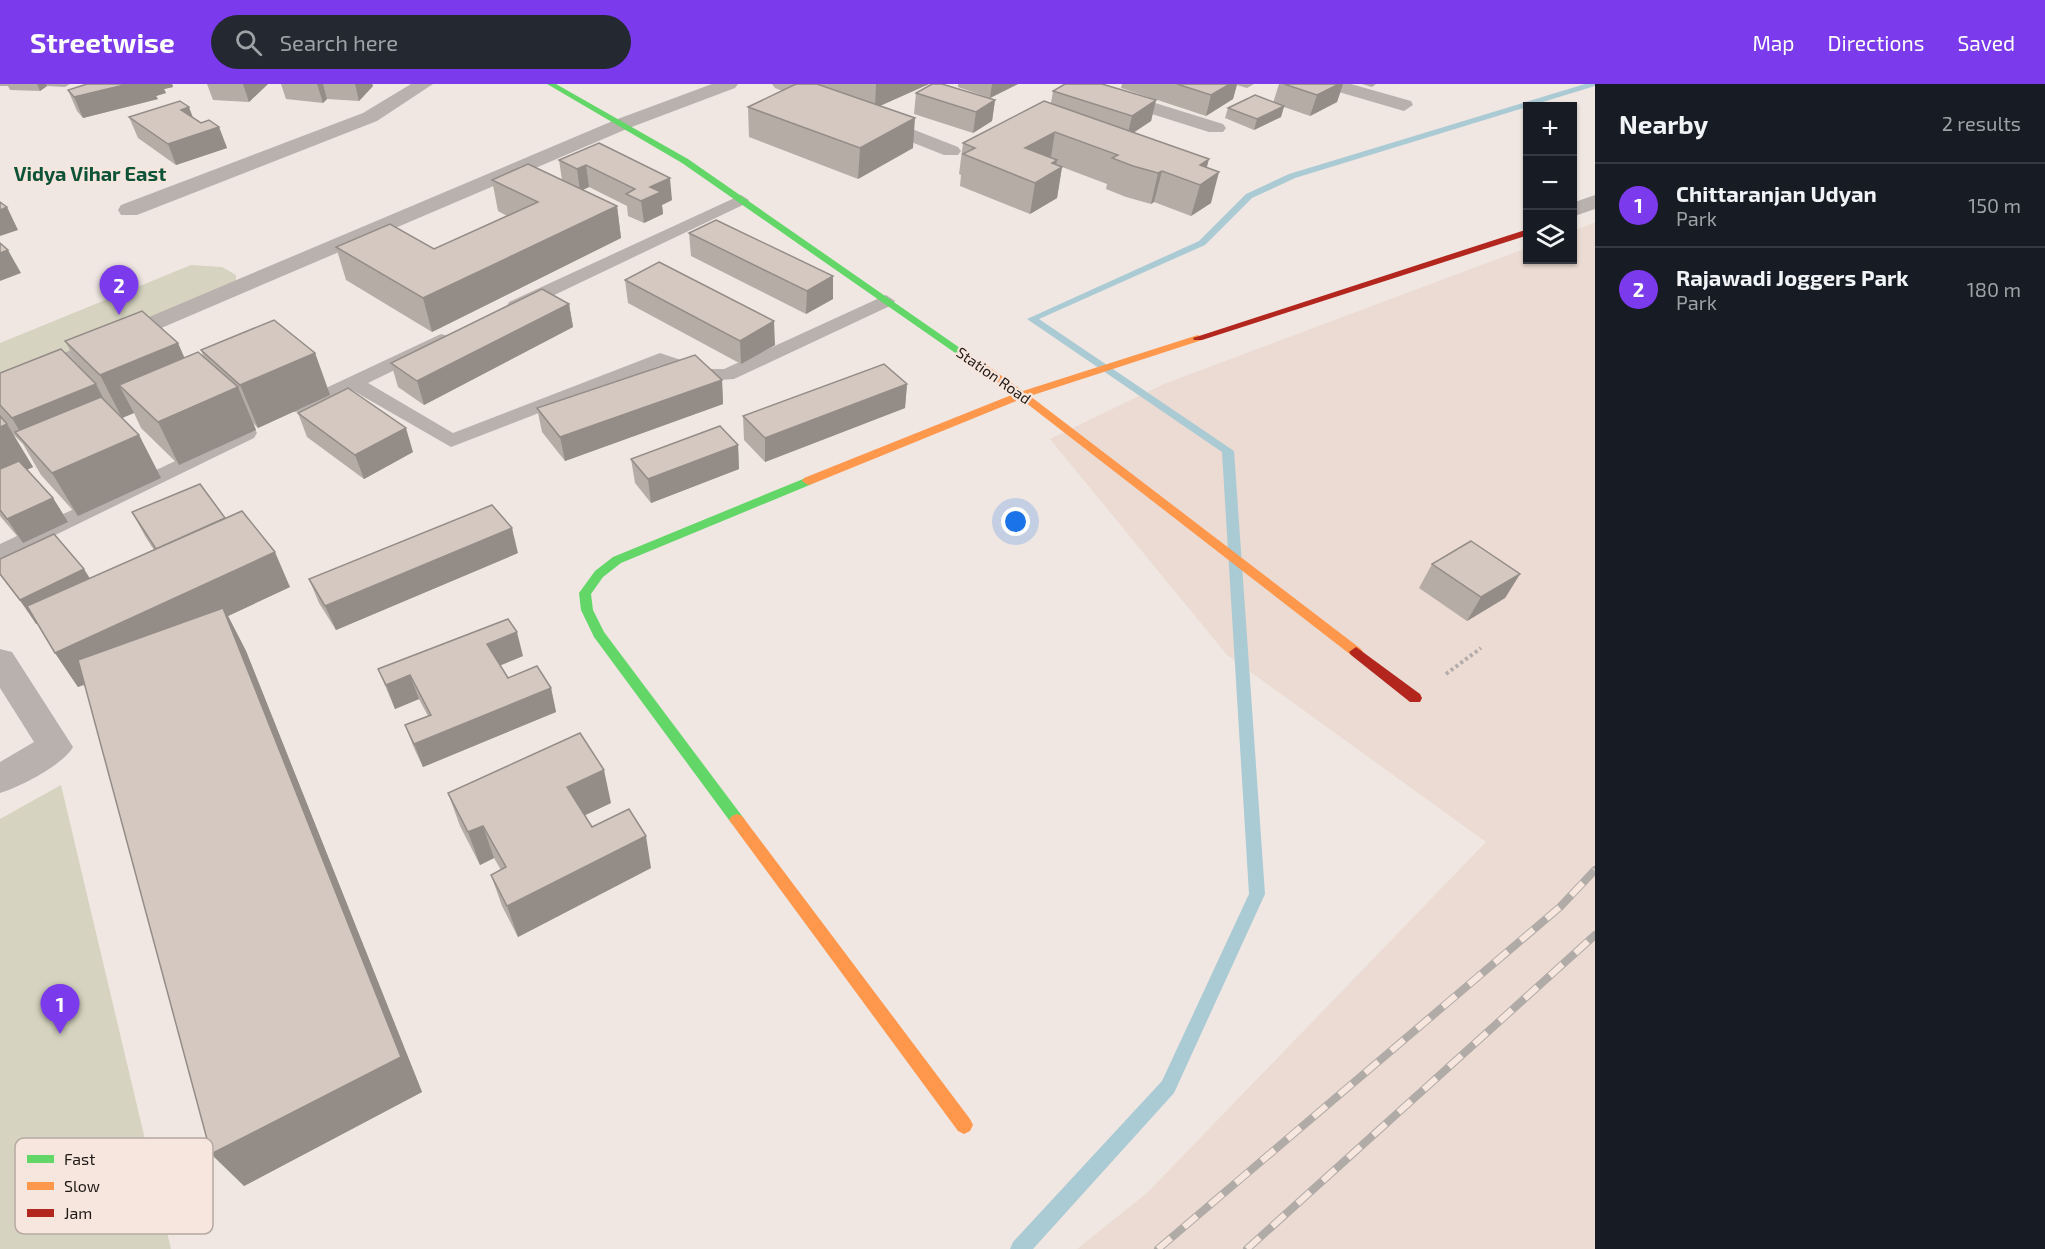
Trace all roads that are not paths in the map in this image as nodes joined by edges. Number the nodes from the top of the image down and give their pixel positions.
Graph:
1 (424, 84) edge
2 (550, 84) edge
3 (729, 84) edge
4 (781, 84) edge
5 (1075, 84) edge
6 (1330, 84) edge
7 (1404, 105) dead end
8 (622, 124) junction
9 (1216, 128) dead end
10 (951, 151) dead end
11 (741, 200) junction
12 (1595, 201) edge
13 (129, 210) dead end
14 (1574, 210) edge
15 (1523, 233) edge
16 (886, 301) junction
17 (493, 316) edge
18 (461, 330) edge
19 (352, 382) junction
20 (0, 389) edge
21 (1022, 394) junction
22 (0, 554) edge
23 (0, 661) edge
24 (1415, 698) road end
25 (0, 779) edge
26 (964, 1125) dead end

1 - 13 street
2 - 8 street, Station Road
3 - 8 street
4 - 10 street
5 - 9 street
6 - 7 street
8 - 11 street, Station Road
8 - 20 street
11 - 16 street, Station Road
11 - 17 lane
12 - 14 street
15 - 21 street
16 - 19 lane
16 - 21 street, Station Road
18 - 19 lane
19 - 22 lane
21 - 24 street, Station Road
21 - 26 street
23 - 25 street

